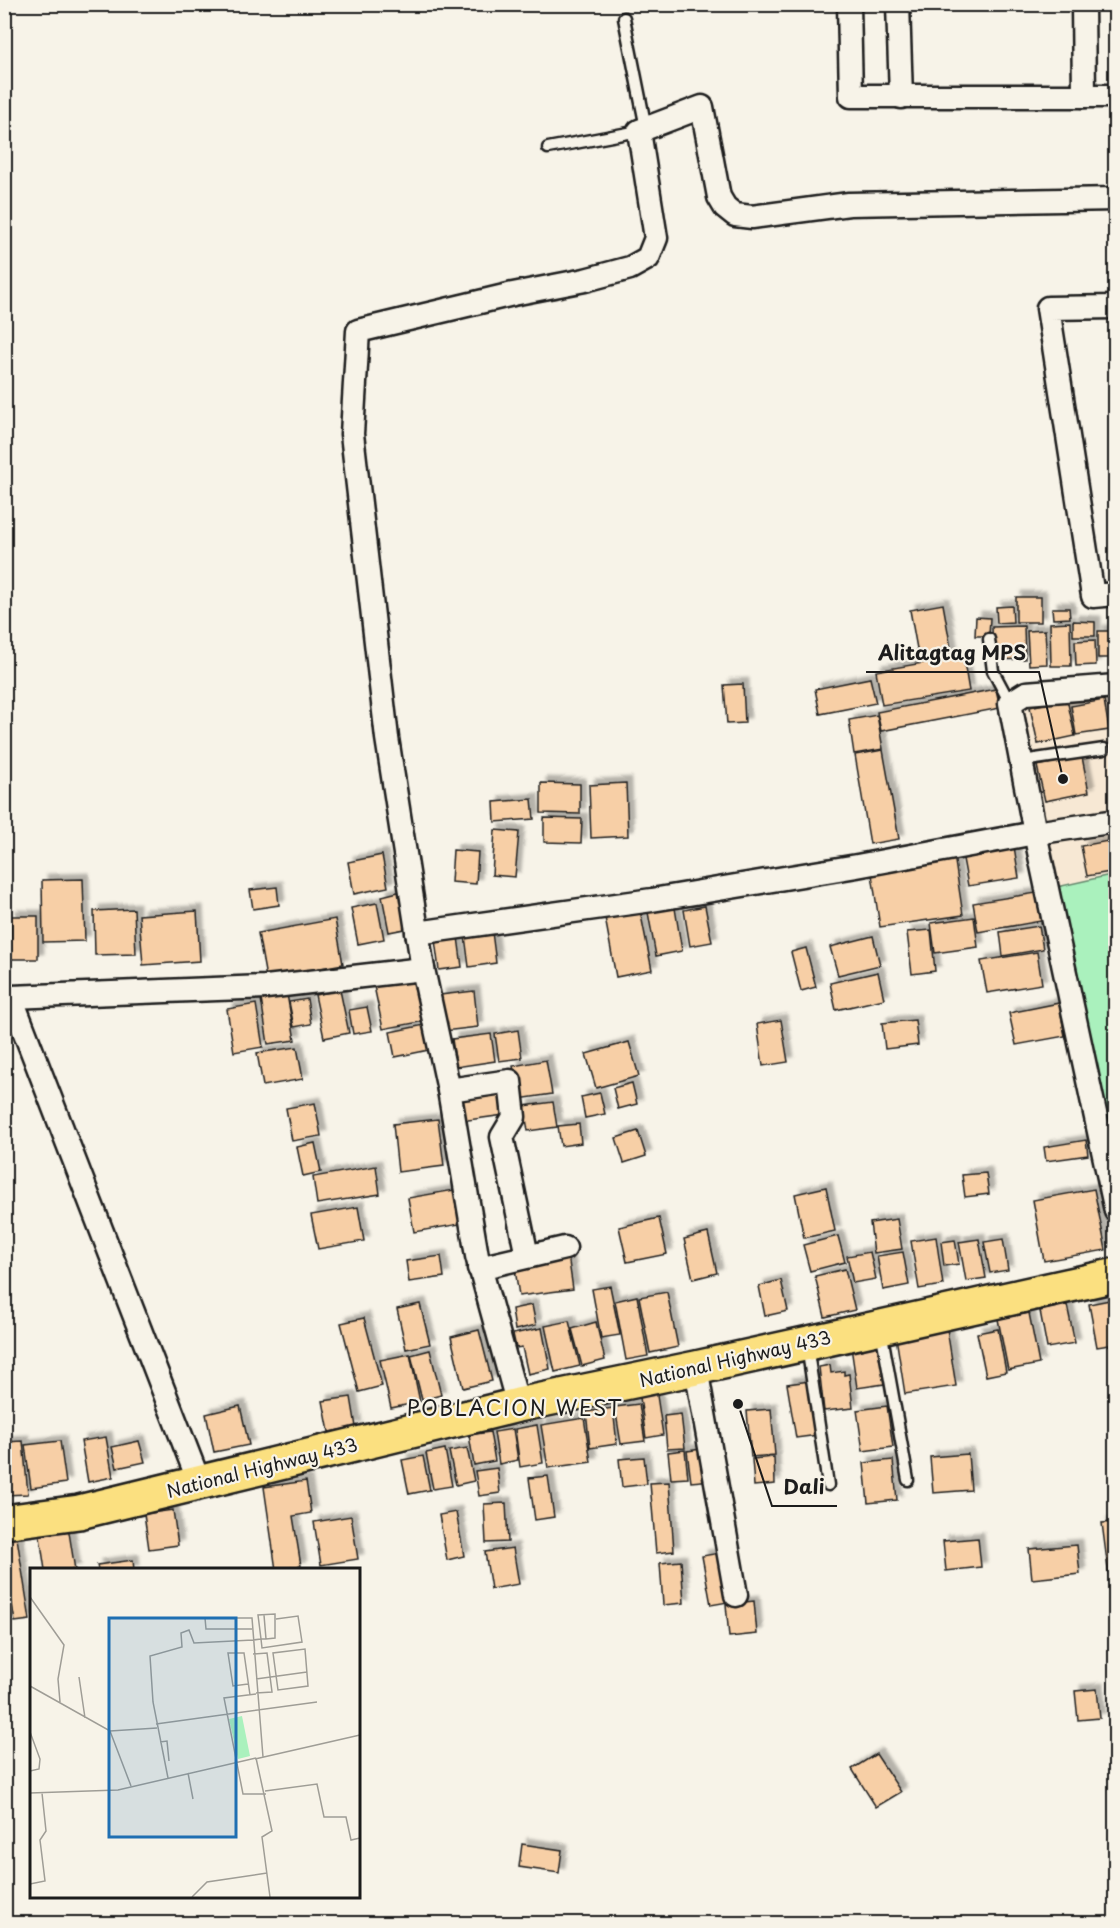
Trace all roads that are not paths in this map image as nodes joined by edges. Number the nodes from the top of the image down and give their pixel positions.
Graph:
1 (849, 4) edge
2 (898, 4) edge
3 (1083, 4) edge
4 (624, 18) dead end
5 (1084, 96) junction
6 (1116, 96) edge
7 (901, 97) junction
8 (642, 129) junction
9 (548, 148) dead end
10 (1116, 199) edge
11 (1116, 307) edge
12 (1116, 594) edge
13 (989, 639) dead end
14 (1116, 686) edge
15 (1010, 703) junction
16 (1104, 748) dead end
17 (1022, 761) junction
18 (1116, 821) edge
19 (1035, 833) junction
20 (417, 933) junction
21 (423, 969) junction
22 (8, 996) edge
23 (449, 1090) junction
24 (1116, 1211) edge
25 (565, 1248) dead end
26 (527, 1256) junction
27 (479, 1268) junction
28 (1116, 1275) edge
29 (880, 1326) junction
30 (807, 1342) junction
31 (696, 1368) junction
32 (518, 1405) junction
33 (908, 1480) dead end
34 (199, 1482) junction
35 (828, 1485) dead end
36 (4, 1522) edge
37 (736, 1595) dead end

1 - 7 street
2 - 7 street
3 - 5 street
4 - 8 lane
5 - 6 street
5 - 7 street
8 - 9 lane
8 - 10 street
8 - 20 street
11 - 12 street
13 - 15 lane
14 - 15 street
15 - 17 street
16 - 17 lane
17 - 19 street
18 - 19 street
19 - 20 street
19 - 24 street
20 - 21 street
21 - 22 street
21 - 23 street
22 - 34 street
23 - 26 street
23 - 27 street
25 - 26 street
26 - 27 street
27 - 32 street
28 - 29 main road, National Highway 433
29 - 30 main road, National Highway 433
29 - 33 lane
30 - 31 main road, National Highway 433
30 - 35 lane
31 - 32 main road, National Highway 433
31 - 37 street
32 - 34 main road, National Highway 433
34 - 36 main road, National Highway 433

